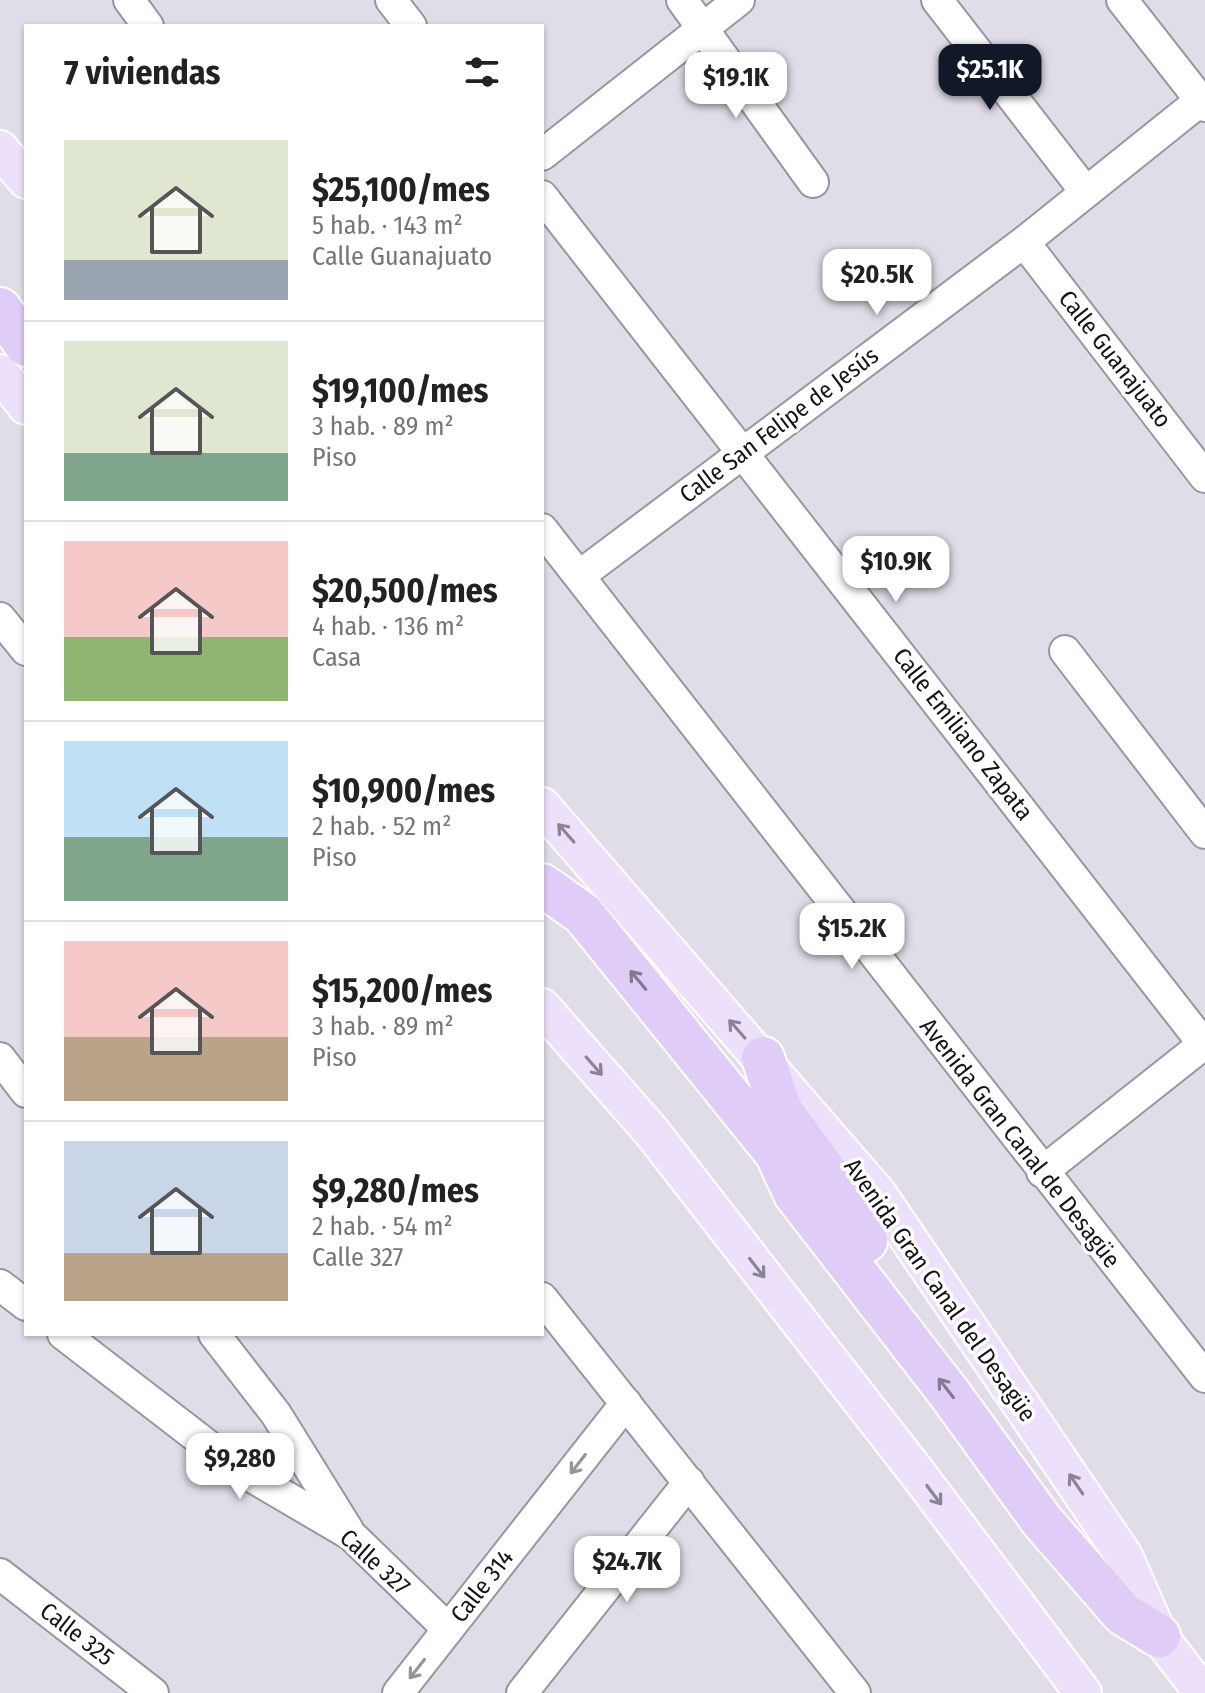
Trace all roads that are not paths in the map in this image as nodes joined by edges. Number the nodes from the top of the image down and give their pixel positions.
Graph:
1 (129, 0) edge
2 (391, 0) edge
3 (682, 0) edge
4 (739, 0) edge
5 (937, 0) edge
6 (1122, 0) edge
7 (147, 24) edge
8 (409, 24) edge
9 (703, 27) junction
10 (1204, 101) edge
11 (0, 149) edge
12 (544, 153) edge
13 (24, 178) edge
14 (813, 182) dead end
15 (1085, 191) junction
16 (544, 199) edge
17 (1024, 242) junction
18 (0, 309) edge
19 (24, 342) edge
20 (0, 373) edge
21 (24, 403) edge
22 (743, 451) junction
23 (1205, 477) edge
24 (544, 532) edge
25 (579, 576) junction
26 (0, 618) edge
27 (24, 648) edge
28 (1065, 651) dead end
29 (544, 808) edge
30 (1205, 833) edge
31 (544, 886) edge
32 (544, 1009) edge
33 (1204, 1045) edge
34 (0, 1058) edge
35 (763, 1058) junction
36 (24, 1089) edge
37 (776, 1153) junction
38 (1042, 1172) junction
39 (866, 1241) junction
40 (0, 1285) edge
41 (544, 1300) edge
42 (24, 1303) edge
43 (66, 1336) edge
44 (216, 1336) edge
45 (1205, 1377) edge
46 (986, 1397) junction
47 (626, 1403) junction
48 (983, 1439) junction
49 (689, 1482) junction
50 (351, 1535) junction
51 (0, 1574) edge
52 (448, 1629) junction
53 (1159, 1636) junction
54 (153, 1693) edge
55 (398, 1693) edge
56 (522, 1693) edge
57 (855, 1693) edge
58 (1083, 1693) edge
59 (1203, 1693) edge

1 - 7 street
2 - 8 street
3 - 9 street
4 - 9 street
5 - 15 street
6 - 10 street
9 - 12 street
9 - 14 street
10 - 15 street, Calle San Felipe de Jesús
11 - 13 main road
15 - 17 street, Calle San Felipe de Jesús
16 - 22 street, Calle Emiliano Zapata
17 - 22 street, Calle San Felipe de Jesús
17 - 23 street, Calle Guanajuato
18 - 19 highway
20 - 21 main road
22 - 25 street, Calle San Felipe de Jesús
22 - 33 street, Calle Emiliano Zapata
24 - 25 street, Avenida Gran Canal de Desagüe
25 - 38 street, Avenida Gran Canal de Desagüe
26 - 27 street
28 - 30 street
35 -> 29 main road, Avenida Gran Canal del Desagüe
37 -> 31 highway
32 -> 58 main road
33 - 38 street
34 - 36 street
35 - 39 highway
53 -> 35 main road, Avenida Gran Canal del Desagüe
37 - 39 highway
48 -> 37 highway
38 - 45 street, Avenida Gran Canal de Desagüe
39 - 46 highway
40 - 42 street
41 - 47 street
43 - 50 street, Calle 327
44 - 50 street
46 - 48 highway
46 - 53 highway
47 - 49 street
47 -> 52 street, Calle 314
48 - 53 highway
49 - 56 street
49 - 57 street
50 - 52 street, Calle 327
51 - 54 street, Calle 325
52 -> 55 street, Calle 314
53 - 59 main road, Avenida Gran Canal del Desagüe

